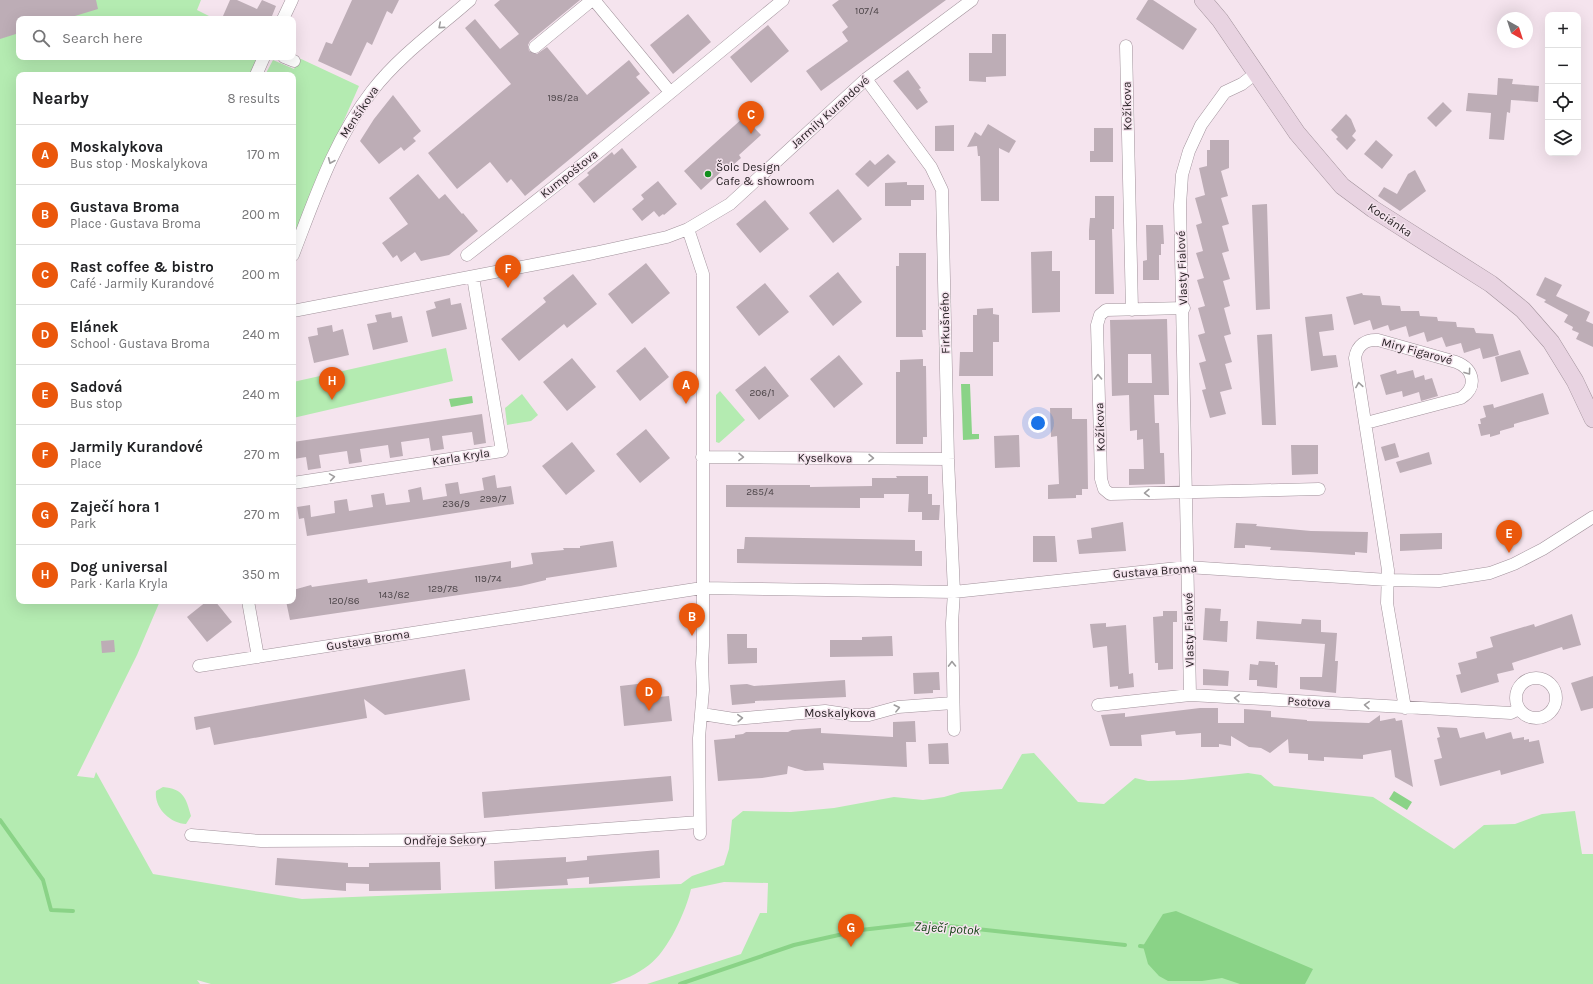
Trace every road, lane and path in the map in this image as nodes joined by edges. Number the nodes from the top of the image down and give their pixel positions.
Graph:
1 (292, 0) edge
2 (470, 0) edge
3 (593, 0) edge
4 (783, 0) edge
5 (972, 0) edge
6 (1203, 0) edge
7 (284, 16) edge
8 (1126, 46) dead end
9 (535, 47) dead end
10 (263, 60) edge
11 (257, 72) edge
12 (1256, 73) junction
13 (866, 79) junction
14 (670, 92) junction
15 (688, 229) junction
16 (296, 248) edge
17 (467, 255) dead end
18 (473, 277) junction
19 (1184, 308) junction
20 (296, 310) edge
21 (1132, 310) junction
22 (1593, 419) edge
23 (1366, 423) junction
24 (702, 457) junction
25 (948, 459) junction
26 (296, 483) edge
27 (1319, 489) dead end
28 (1186, 493) junction
29 (1593, 517) edge
30 (1188, 567) junction
31 (1388, 580) junction
32 (702, 588) junction
33 (954, 592) junction
34 (249, 604) edge
35 (258, 657) junction
36 (199, 666) dead end
37 (1190, 695) junction
38 (953, 703) junction
39 (1098, 705) dead end
40 (1406, 708) junction
41 (1520, 709) dead end
42 (702, 714) junction
43 (954, 730) dead end
44 (191, 835) dead end

1 - 7 street
2 -> 16 street, Menšíkova
3 - 9 street
3 - 14 street
4 - 14 street, Kumpoštova
5 - 13 street, Jarmily Kurandové
6 - 12 street, Kociánka
8 - 21 street, Kožíkova
10 - 11 street
12 - 19 street, Vlasty Fialové
12 - 22 street, Kociánka
13 - 15 street, Jarmily Kurandové
13 - 25 street, Firkušného
14 - 17 street, Kumpoštova
15 - 18 street, Jarmily Kurandové
15 - 24 street
18 - 20 street, Jarmily Kurandové
26 -> 18 street, Karla Kryla
19 - 21 street, Kožíkova
19 - 28 street, Vlasty Fialové
28 -> 21 street, Kožíkova
23 -> 23 street, Miry Figarové
23 - 31 street, Miry Figarové
24 -> 25 street, Kyselkova
24 - 32 street
25 - 33 street, Firkušného
27 - 28 street
28 - 30 street, Vlasty Fialové
29 - 31 street, Gustava Broma
30 - 31 street, Gustava Broma
30 - 33 street, Gustava Broma
30 - 37 street, Vlasty Fialové
31 - 40 street, Miry Figarové
32 - 33 street, Gustava Broma
32 - 35 street, Gustava Broma
32 - 42 street
38 -> 33 street
34 - 35 street
35 - 36 street, Gustava Broma
37 - 39 street, Psotova
40 -> 37 street, Psotova
42 -> 38 street, Moskalykova
38 - 43 street
40 - 41 street, Psotova
42 - 44 street, Ondřeje Sekory

